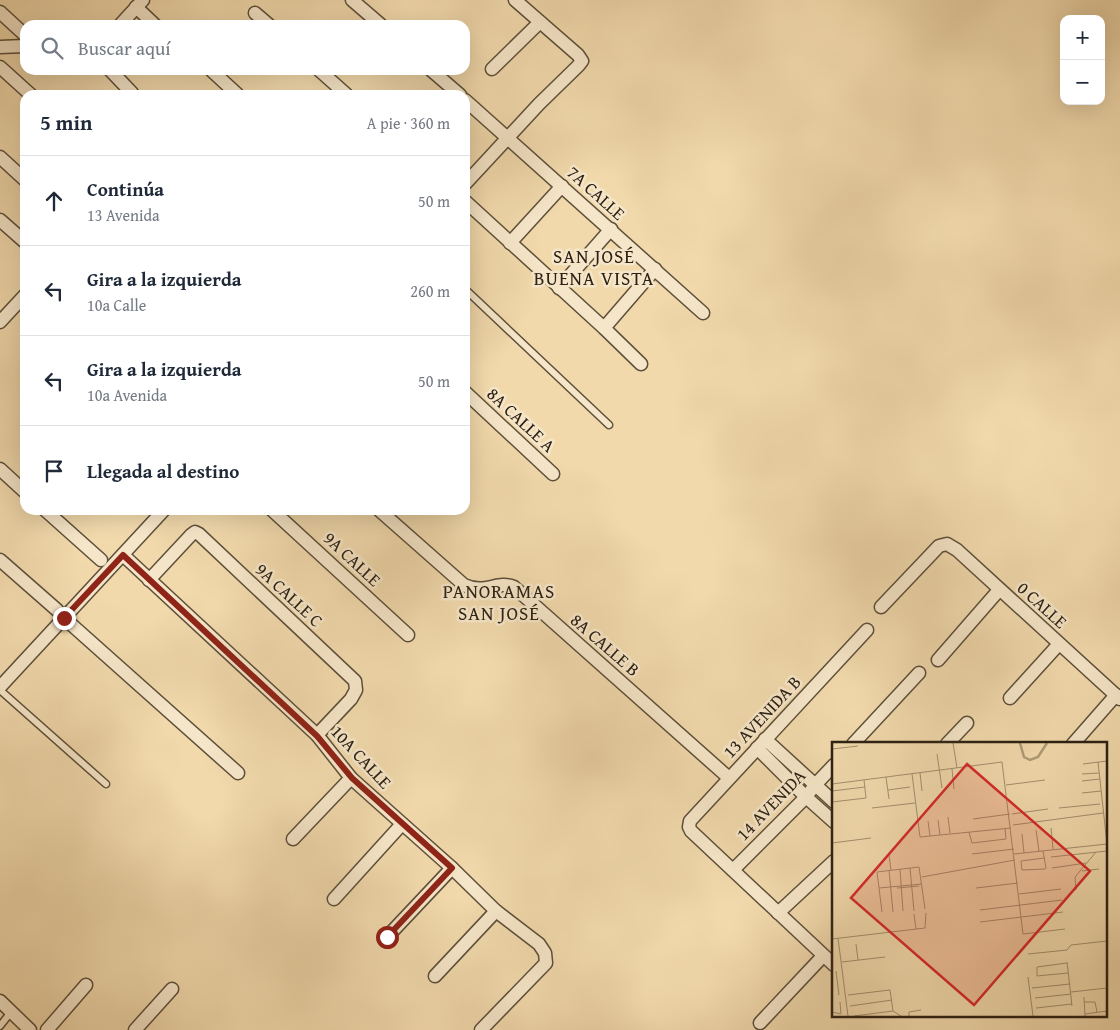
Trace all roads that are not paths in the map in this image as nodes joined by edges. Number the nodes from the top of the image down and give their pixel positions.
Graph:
1 (352, 0) edge
2 (515, 0) edge
3 (140, 4) edge
4 (0, 12) edge
5 (256, 13) dead end
6 (125, 20) edge
7 (151, 20) edge
8 (263, 20) edge
9 (375, 20) edge
10 (540, 22) junction
11 (20, 30) edge
12 (20, 46) edge
13 (0, 47) edge
14 (0, 68) edge
15 (492, 69) dead end
16 (115, 75) edge
17 (216, 75) edge
18 (325, 75) edge
19 (438, 75) edge
20 (24, 90) edge
21 (129, 90) edge
22 (233, 90) edge
23 (341, 90) edge
24 (454, 90) edge
25 (470, 104) edge
26 (508, 138) junction
27 (0, 157) edge
28 (20, 175) edge
29 (470, 179) edge
30 (562, 186) junction
31 (470, 206) edge
32 (0, 220) edge
33 (611, 229) junction
34 (20, 238) edge
35 (510, 243) junction
36 (655, 269) junction
37 (559, 288) junction
38 (470, 294) edge
39 (20, 300) edge
40 (703, 313) dead end
41 (0, 322) edge
42 (604, 328) junction
43 (641, 364) dead end
44 (470, 397) edge
45 (609, 425) dead end
46 (0, 469) edge
47 (553, 474) dead end
48 (20, 487) edge
49 (51, 515) edge
50 (159, 515) edge
51 (277, 515) edge
52 (386, 515) edge
53 (123, 555) junction
54 (0, 560) edge
55 (101, 560) dead end
56 (149, 580) junction
57 (999, 590) junction
58 (880, 607) dead end
59 (60, 614) junction
60 (867, 630) dead end
61 (408, 635) dead end
62 (1059, 644) junction
63 (938, 660) dead end
64 (919, 673) dead end
65 (0, 688) edge
66 (1118, 697) edge
67 (1010, 698) dead end
68 (967, 723) dead end
69 (317, 736) junction
70 (855, 742) edge
71 (949, 742) edge
72 (1075, 742) edge
73 (761, 744) junction
74 (832, 767) edge
75 (238, 773) dead end
76 (352, 778) junction
77 (729, 778) junction
78 (106, 784) dead end
79 (815, 785) junction
80 (806, 797) junction
81 (832, 800) edge
82 (832, 820) edge
83 (402, 824) junction
84 (293, 839) dead end
85 (832, 863) edge
86 (452, 868) junction
87 (733, 870) junction
88 (334, 899) dead end
89 (496, 910) junction
90 (778, 913) junction
91 (387, 937) dead end
92 (830, 961) edge
93 (435, 976) dead end
94 (86, 985) dead end
95 (172, 989) dead end
96 (0, 1001) edge
97 (11, 1012) junction
98 (760, 1022) dead end
99 (0, 1026) edge
100 (30, 1030) edge
101 (47, 1030) edge
102 (135, 1030) edge
103 (481, 1030) edge

1 - 9 street
2 - 10 street
3 - 6 street
3 - 7 street
4 - 11 street
5 - 8 street
10 - 15 street
10 - 26 street
12 - 13 street
14 - 20 street
16 - 21 street
17 - 22 street
18 - 23 street
19 - 24 street
25 - 26 street, 7A CALLE
26 - 29 street
26 - 30 street, 7A CALLE
27 - 28 street
30 - 33 street, 7A CALLE
30 - 35 street
31 - 35 street
32 - 34 street
33 - 36 street, 7A CALLE
33 - 37 street
35 - 37 street
36 - 40 street, 7A CALLE
36 - 42 street
37 - 42 street
38 - 45 lane
39 - 41 street
42 - 43 street
44 - 47 street, 8A CALLE A
46 - 48 street
49 - 55 street
50 - 53 street
51 - 61 street, 9A CALLE
52 - 77 street, 8A CALLE B
53 - 56 street, 10A CALLE
53 - 59 street
54 - 59 street
56 - 69 street, 10A CALLE
56 - 69 street, 9A CALLE C
57 - 58 street, 0 CALLE
57 - 62 street, 0 CALLE
57 - 63 street
59 - 65 street
59 - 75 street
60 - 73 street, 13 AVENIDA B
62 - 66 street, 0 CALLE
62 - 67 street
64 - 70 street
65 - 78 lane
66 - 72 street
68 - 71 street
69 - 76 street, 10A CALLE
73 - 77 street, 13 AVENIDA B
73 - 79 street
73 - 80 street
74 - 79 street, 14 AVENIDA
76 - 83 street, 10A CALLE
76 - 84 street
77 - 87 street, 13 AVENIDA B
79 - 80 street, 14 AVENIDA
79 - 81 street
80 - 82 street
80 - 87 street, 14 AVENIDA
83 - 86 street, 10A CALLE
83 - 88 street
85 - 90 street
86 - 89 street, 10A CALLE
86 - 91 street
87 - 90 street
89 - 93 street
89 - 103 street, 10A CALLE
90 - 92 street
92 - 98 street
94 - 101 street
95 - 102 street
96 - 97 street
97 - 99 lane
97 - 100 street

